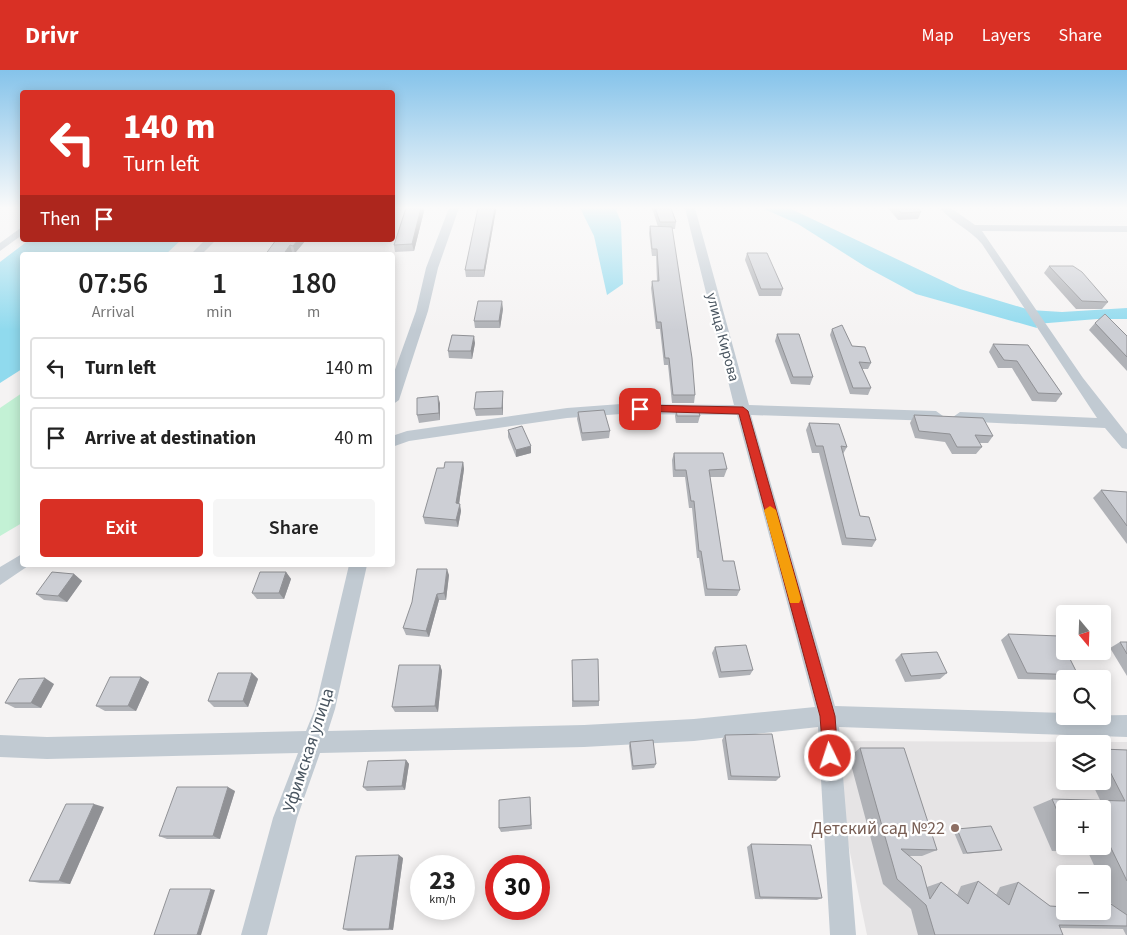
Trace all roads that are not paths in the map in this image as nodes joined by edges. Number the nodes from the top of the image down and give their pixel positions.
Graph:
1 (439, 248) edge
2 (701, 248) edge
3 (988, 248) edge
4 (395, 391) edge
5 (743, 411) junction
6 (1108, 423) junction
7 (395, 441) edge
8 (1127, 444) edge
9 (20, 562) edge
10 (358, 567) edge
11 (0, 577) edge
12 (828, 716) junction
13 (1127, 726) edge
14 (314, 742) junction
15 (0, 746) edge
16 (254, 935) edge
17 (843, 935) edge

1 - 4 street
2 - 5 street, улица Кирова
3 - 6 street
5 - 6 street
5 - 7 street
5 - 12 street, улица Кирова
6 - 8 street
9 - 11 street
10 - 14 street, Уфимская улица
12 - 13 street
12 - 14 street
12 - 17 street, улица Кирова
14 - 15 street
14 - 16 street, Уфимская улица

